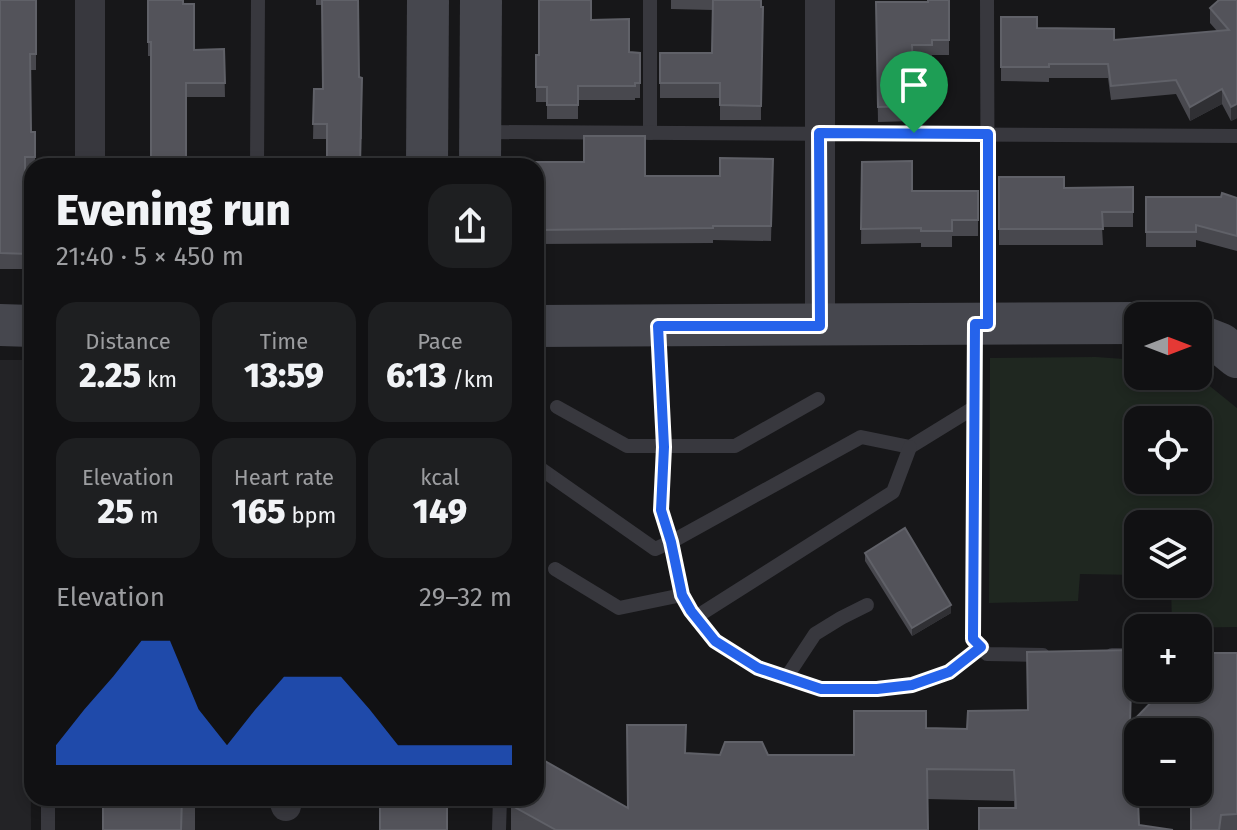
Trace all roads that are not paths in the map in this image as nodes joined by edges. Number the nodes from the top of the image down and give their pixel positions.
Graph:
1 (90, 0) edge
2 (258, 0) edge
3 (428, 0) edge
4 (481, 0) edge
5 (650, 0) edge
6 (820, 0) edge
7 (987, 0) edge
8 (650, 133) junction
9 (819, 133) junction
10 (988, 134) junction
11 (1237, 136) edge
12 (480, 149) edge
13 (90, 158) edge
14 (257, 158) edge
15 (427, 158) edge
16 (1124, 323) edge
17 (982, 324) junction
18 (0, 325) edge
19 (24, 326) edge
20 (544, 326) edge
21 (658, 326) junction
22 (820, 326) junction
23 (1212, 340) edge
24 (1237, 357) edge
25 (818, 399) dead end
26 (557, 407) dead end
27 (975, 407) junction
28 (664, 447) junction
29 (910, 447) junction
30 (544, 471) edge
31 (671, 542) junction
32 (555, 569) dead end
33 (682, 595) junction
34 (867, 605) dead end
35 (696, 617) junction
36 (981, 647) junction
37 (1062, 655) edge
38 (1093, 655) edge
39 (1124, 655) edge
40 (786, 678) junction
41 (48, 806) edge
42 (500, 806) edge
43 (48, 830) edge
44 (499, 830) edge

1 - 13 street
2 - 14 lane
3 - 15 street
4 - 12 street
5 - 8 lane
6 - 9 street
7 - 10 lane
8 - 9 lane
8 - 12 lane
9 - 10 lane
9 - 22 street
10 - 11 lane
10 - 17 lane
16 - 17 street
17 - 22 street
17 - 27 lane
18 - 19 street
20 - 21 street
21 - 22 street
21 - 28 lane
23 - 24 street
25 - 28 lane
26 - 28 lane
27 - 29 lane
27 - 36 lane
28 - 31 lane
29 - 31 lane
29 - 35 lane
30 - 31 lane
31 - 33 lane
32 - 33 lane
33 - 35 lane
34 - 40 lane
35 - 40 lane
36 - 37 lane
36 - 40 lane
38 - 39 lane
41 - 43 lane
42 - 44 lane

